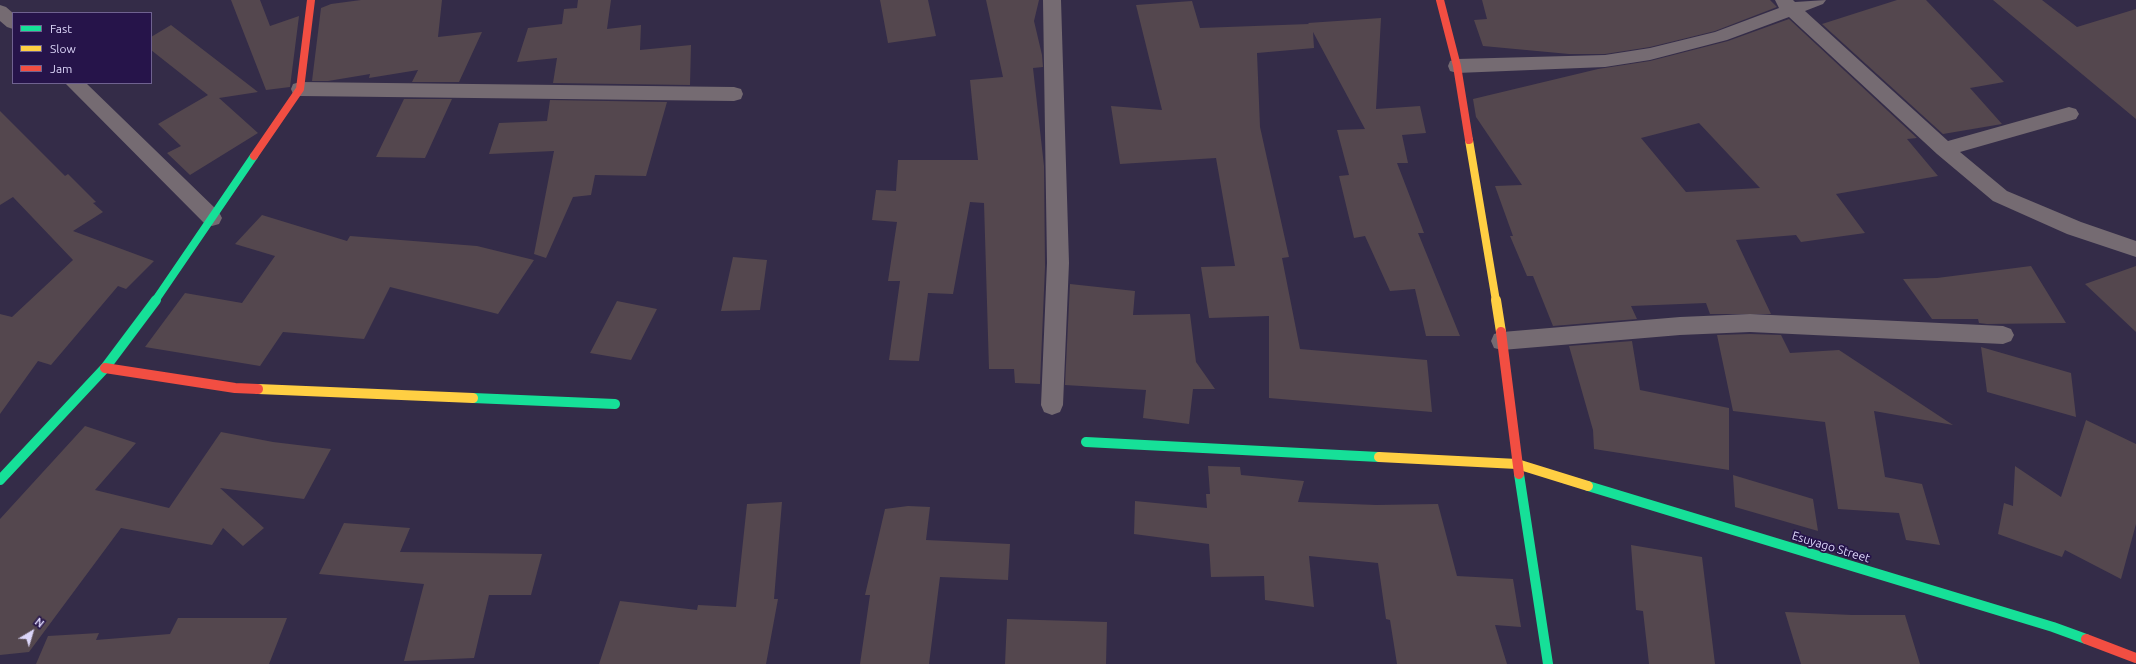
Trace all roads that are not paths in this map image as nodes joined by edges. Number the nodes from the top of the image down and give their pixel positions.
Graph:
1 (311, 0) edge
2 (1052, 0) edge
3 (1440, 0) edge
4 (1817, 0) edge
5 (1787, 5) edge
6 (0, 10) edge
7 (12, 22) edge
8 (1457, 66) junction
9 (75, 84) edge
10 (300, 89) junction
11 (734, 94) dead end
12 (2069, 114) dead end
13 (1944, 149) junction
14 (212, 218) junction
15 (2136, 249) edge
16 (2003, 335) dead end
17 (1502, 341) junction
18 (104, 368) junction
19 (615, 404) dead end
20 (1052, 405) dead end
21 (1086, 442) dead end
22 (1518, 464) junction
23 (0, 480) edge
24 (2136, 658) edge
25 (1548, 664) edge

1 - 10 street
2 - 20 street
3 - 8 street
4 - 5 street
5 - 8 street
5 - 13 street
6 - 7 street
8 - 17 street
9 - 14 street
10 - 11 street
10 - 14 street
12 - 13 street
13 - 15 street
14 - 18 street
16 - 17 street
17 - 22 street
18 - 19 street
18 - 23 street
21 - 22 street, Esuyago Street
22 - 24 street, Esuyago Street
22 - 25 street

